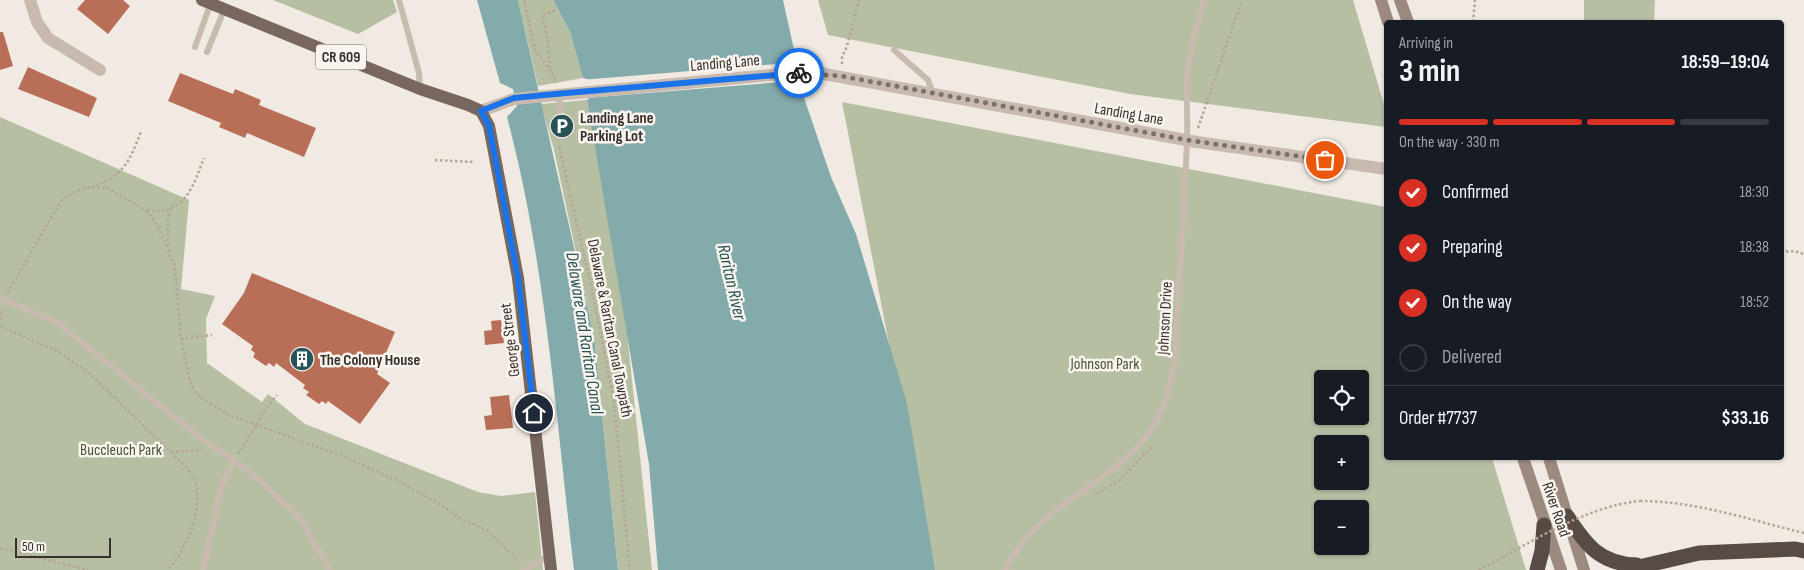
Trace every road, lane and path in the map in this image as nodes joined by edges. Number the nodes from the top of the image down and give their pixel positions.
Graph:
1 (30, 0) edge
2 (399, 0) edge
3 (524, 0) edge
4 (859, 0) edge
5 (1204, 0) edge
6 (1242, 0) edge
7 (1381, 0) edge
8 (1400, 0) edge
9 (1475, 0) edge
10 (206, 2) edge
11 (224, 10) junction
12 (557, 10) dead end
13 (1387, 20) edge
14 (1407, 20) edge
15 (1473, 20) edge
16 (195, 47) dead end
17 (894, 50) dead end
18 (207, 52) dead end
19 (842, 64) dead end
20 (100, 70) dead end
21 (550, 70) junction
22 (420, 89) junction
23 (558, 91) junction
24 (933, 93) junction
25 (481, 111) junction
26 (1198, 122) dead end
27 (141, 132) dead end
28 (558, 136) joint
29 (1187, 140) junction
30 (560, 149) junction
31 (554, 150) dead end
32 (204, 158) dead end
33 (435, 160) dead end
34 (474, 162) dead end
35 (1384, 169) edge
36 (90, 187) junction
37 (172, 208) junction
38 (145, 210) junction
39 (169, 252) junction
40 (1784, 252) edge
41 (1804, 254) edge
42 (3, 299) edge
43 (0, 319) edge
44 (0, 326) edge
45 (212, 335) dead end
46 (181, 338) junction
47 (277, 395) dead end
48 (257, 425) junction
49 (218, 449) junction
50 (171, 452) junction
51 (234, 460) junction
52 (1524, 460) edge
53 (1550, 460) edge
54 (1567, 516) junction
55 (1544, 524) junction
56 (1804, 533) edge
57 (0, 548) edge
58 (1804, 551) edge
59 (550, 555) junction
60 (518, 560) dead end
61 (1646, 565) junction
62 (88, 570) edge
63 (168, 570) edge
64 (203, 570) edge
65 (330, 570) edge
66 (524, 570) edge
67 (551, 570) edge
68 (630, 570) edge
69 (1006, 570) edge
70 (1479, 570) edge
71 (1536, 570) edge
72 (1561, 570) edge
73 (1584, 570) edge
74 (1626, 570) edge

1 - 20 street
2 - 22 lane
3 - 21 path
4 - 19 path
5 - 29 lane, Johnson Drive
6 - 26 path
7 - 13 main road
8 - 14 main road
9 - 15 path
10 - 11 main road, CR 609
10 - 16 lane
11 - 18 lane
11 - 22 main road, CR 609
12 - 21 path
17 - 24 lane
21 - 23 path
22 - 25 main road, CR 609
23 - 24 street, Landing Lane
23 - 25 street, Landing Lane
23 - 28 lane
24 - 29 street, Landing Lane
25 - 59 main road, George Street
27 - 36 path
28 - 30 path, Delaware & Raritan Canal Towpath
29 - 35 street, Landing Lane
29 - 69 lane, Johnson Drive
30 - 31 path
30 - 68 path, Delaware & Raritan Canal Towpath
32 - 37 path
33 - 34 path
36 - 38 path
36 - 42 path
37 - 38 path
37 - 39 path
38 - 39 path
39 - 46 path
40 - 41 path
42 - 43 path
42 - 49 lane
44 - 50 path
45 - 46 path
46 - 48 path
47 - 48 path
48 - 51 path
48 - 60 path
49 - 50 path
49 - 51 lane
50 - 63 path
51 - 64 lane
51 - 65 lane
52 - 55 main road, River Road
53 - 54 main road, River Road
54 - 61 highway
54 - 73 main road, River Road
55 - 71 highway
55 - 72 main road, River Road
56 - 70 path, bridge
57 - 62 path
58 - 61 highway
59 - 66 lane
59 - 67 main road, George Street
61 - 74 highway

